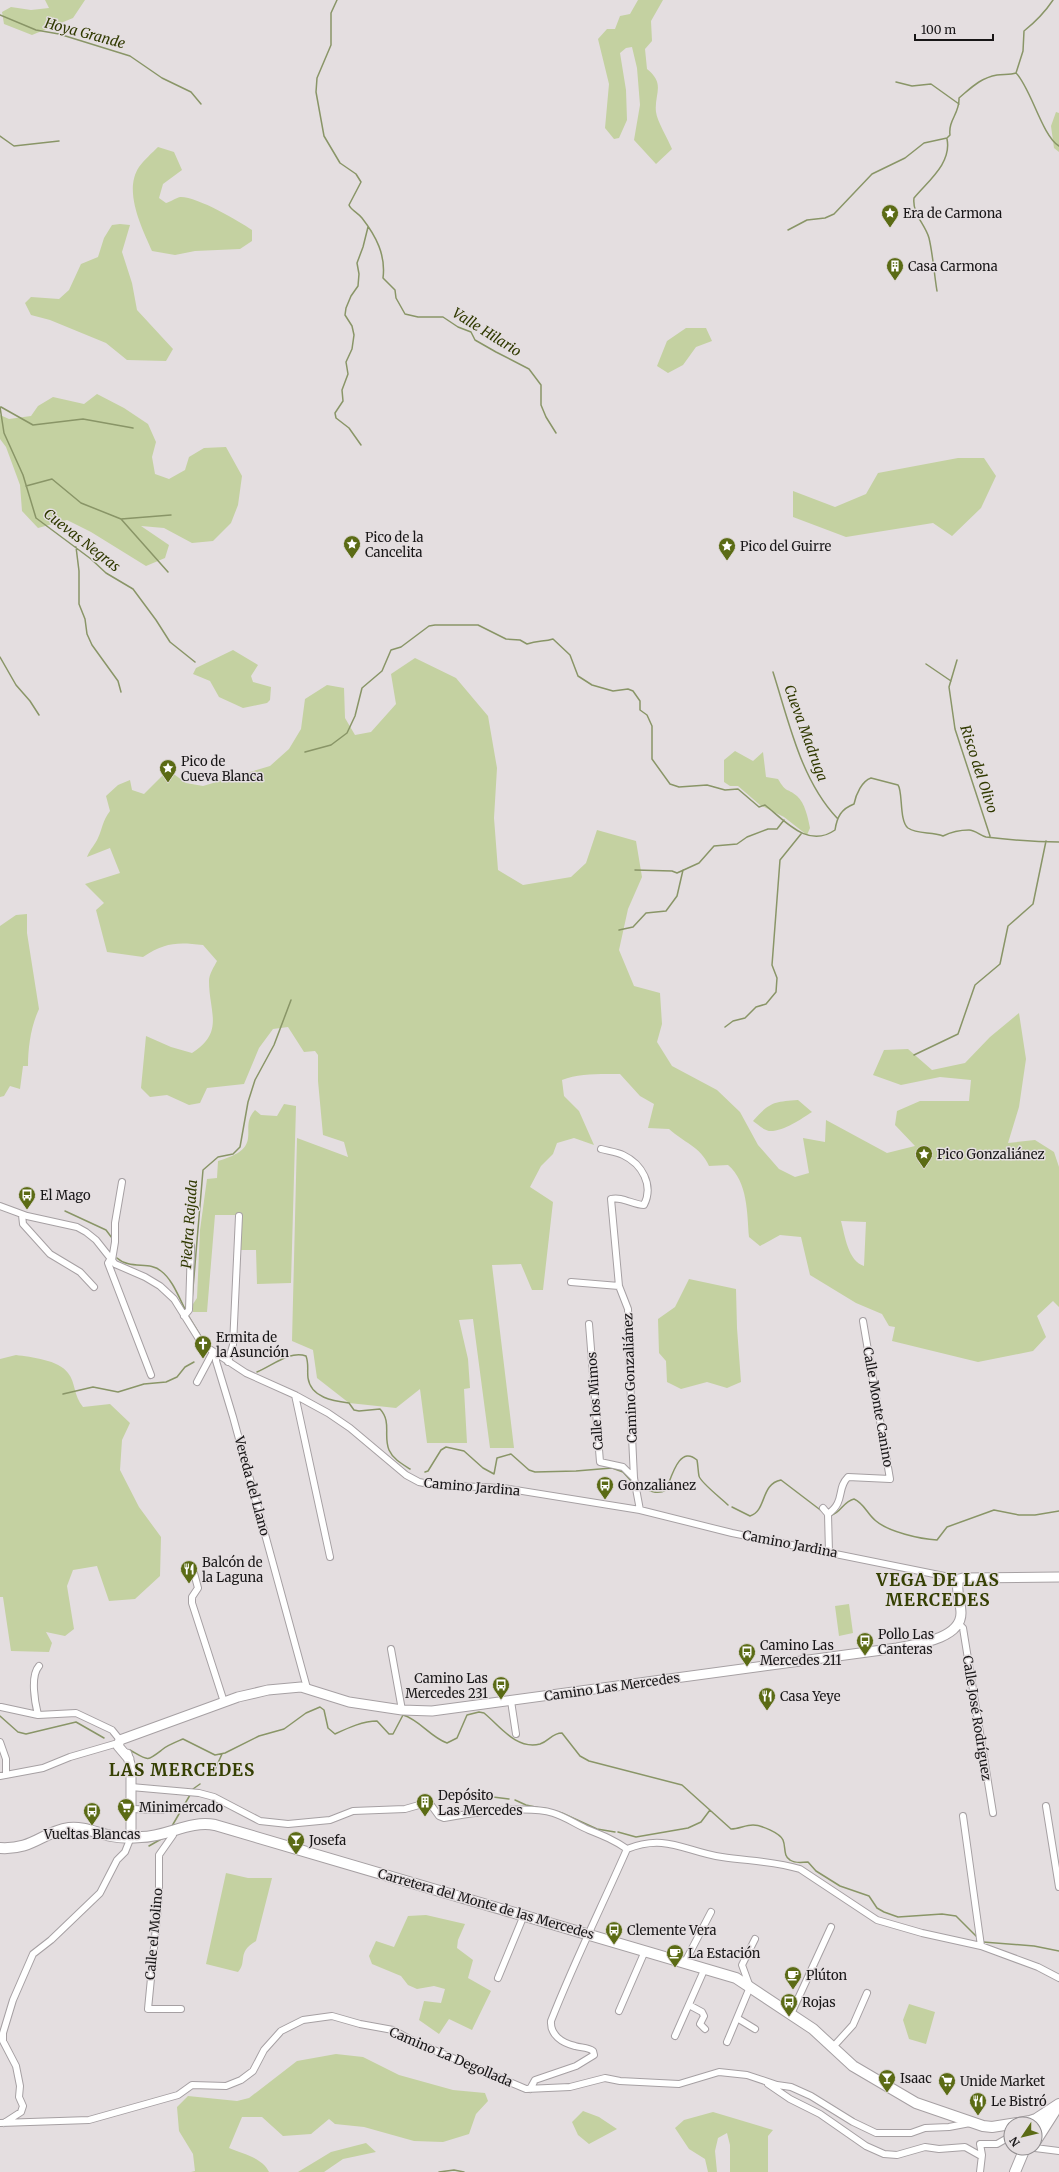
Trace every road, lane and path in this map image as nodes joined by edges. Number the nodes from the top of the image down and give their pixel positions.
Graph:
1 (601, 1149) dead end
2 (122, 1182) dead end
3 (0, 1206) edge
4 (22, 1215) junction
5 (239, 1216) dead end
6 (192, 1246) dead end
7 (112, 1259) junction
8 (571, 1282) dead end
9 (619, 1286) junction
10 (94, 1287) dead end
11 (184, 1316) junction
12 (863, 1321) dead end
13 (590, 1324) dead end
14 (214, 1353) junction
15 (228, 1362) junction
16 (150, 1375) dead end
17 (197, 1382) dead end
18 (295, 1395) junction
19 (634, 1478) junction
20 (823, 1508) dead end
21 (640, 1510) junction
22 (828, 1514) junction
23 (829, 1552) junction
24 (330, 1557) dead end
25 (194, 1573) dead end
26 (1059, 1577) edge
27 (959, 1579) junction
28 (959, 1624) junction
29 (391, 1649) dead end
30 (39, 1666) dead end
31 (307, 1688) junction
32 (510, 1701) junction
33 (224, 1702) junction
34 (1, 1707) edge
35 (402, 1710) junction
36 (38, 1715) junction
37 (516, 1734) dead end
38 (0, 1742) edge
39 (121, 1743) junction
40 (3, 1776) edge
41 (131, 1786) junction
42 (1046, 1806) dead end
43 (131, 1809) junction
44 (162, 1810) dead end
45 (993, 1813) dead end
46 (963, 1816) dead end
47 (173, 1830) junction
48 (131, 1837) junction
49 (0, 1848) edge
50 (627, 1849) junction
51 (1059, 1887) edge
52 (711, 1912) dead end
53 (524, 1915) junction
54 (831, 1927) dead end
55 (590, 1934) junction
56 (755, 1939) dead end
57 (980, 1943) junction
58 (645, 1951) junction
59 (685, 1962) junction
60 (705, 1968) junction
61 (498, 1978) dead end
62 (1059, 1978) edge
63 (750, 1987) junction
64 (868, 1992) dead end
65 (689, 2005) junction
66 (181, 2009) dead end
67 (619, 2011) dead end
68 (791, 2014) junction
69 (737, 2018) junction
70 (705, 2029) dead end
71 (756, 2029) dead end
72 (675, 2036) dead end
73 (727, 2042) dead end
74 (834, 2047) junction
75 (765, 2082) junction
76 (530, 2090) junction
77 (1058, 2104) edge
78 (1043, 2118) edge
79 (2, 2123) edge
80 (970, 2123) junction
81 (1003, 2127) edge
82 (1043, 2134) edge
83 (1003, 2141) edge
84 (1043, 2148) edge
85 (1059, 2151) edge
86 (981, 2156) junction
87 (1022, 2156) edge
88 (980, 2172) edge
89 (1015, 2172) edge

1 - 9 street, Camino Gonzaliánez
2 - 7 street
3 - 4 street, Camino Jardina
4 - 7 street, Camino Jardina
4 - 10 street
5 - 15 street
6 - 11 street
7 - 11 street, Camino Jardina
7 - 16 street
8 - 9 street
9 - 19 street, Camino Gonzaliánez
11 - 14 street, Camino Jardina
12 - 22 street, Calle Monte Canino
13 - 19 street, Calle los Mimos
14 - 15 street, Camino Jardina
14 - 17 street
14 - 31 street, Vereda del Llano
15 - 18 street, Camino Jardina
18 - 21 street, Camino Jardina
18 - 24 street
19 - 21 street, Camino Gonzaliánez
20 - 22 street
21 - 23 street, Camino Jardina
22 - 23 street
23 - 27 street, Camino Jardina
25 - 33 street
26 - 27 main road
27 - 28 main road
28 - 32 main road, Camino Las Mercedes
28 - 45 street, Calle José Rodríguez
29 - 35 street
30 - 36 street
31 - 33 main road, Camino Las Mercedes
31 - 35 main road, Camino Las Mercedes
32 - 35 main road, Camino Las Mercedes
32 - 37 street
33 - 39 main road, Camino Las Mercedes
34 - 36 street
36 - 39 street
38 - 40 street
39 - 40 street
39 - 41 main road
41 - 43 main road
41 - 50 street
42 - 51 street
43 - 44 street
43 - 48 main road
46 - 57 street
47 - 48 main road, Carretera del Monte de las Mercedes
47 - 53 main road, Carretera del Monte de las Mercedes
47 - 66 street, Calle el Molino
48 - 49 main road, Carretera del Monte de las Mercedes
48 - 79 street
50 - 55 street
50 - 57 street
52 - 59 street
53 - 55 main road, Carretera del Monte de las Mercedes
53 - 61 street
54 - 68 street
55 - 58 main road, Carretera del Monte de las Mercedes
55 - 76 street
56 - 63 street
57 - 62 street
58 - 59 main road, Carretera del Monte de las Mercedes
58 - 67 street
59 - 60 main road, Carretera del Monte de las Mercedes
60 - 63 main road, Carretera del Monte de las Mercedes
60 - 65 street
63 - 68 main road, Carretera del Monte de las Mercedes
63 - 69 street
64 - 74 street
65 - 70 street
65 - 72 street
68 - 74 main road, Carretera del Monte de las Mercedes
69 - 71 street
69 - 73 street
74 - 80 main road, Carretera del Monte de las Mercedes
75 - 76 street
75 - 80 street
75 - 86 street
76 - 79 street, Camino La Degollada
77 - 78 main road
77 - 82 street
80 - 81 main road, Carretera del Monte de las Mercedes
83 - 86 street
84 - 85 street
86 - 88 street
87 - 89 main road

